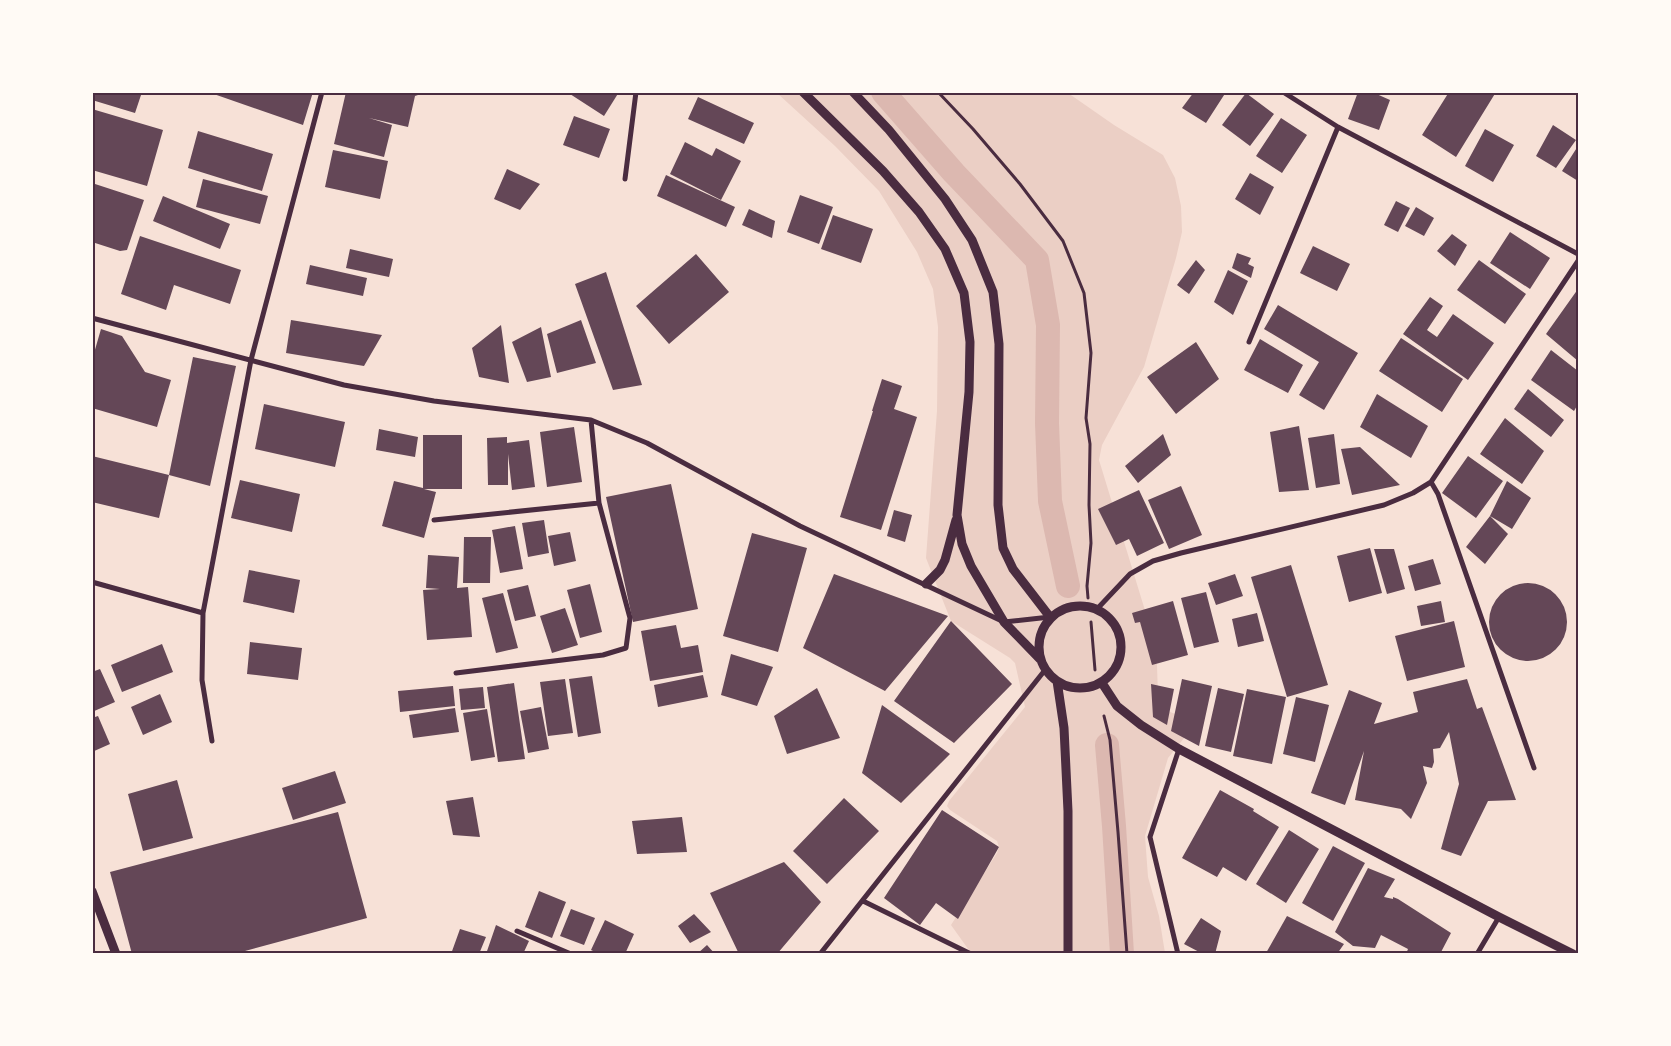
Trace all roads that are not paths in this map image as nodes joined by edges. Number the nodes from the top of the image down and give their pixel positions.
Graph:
1 (322, 92) edge
2 (636, 92) edge
3 (804, 92) edge
4 (853, 92) edge
5 (1283, 92) edge
6 (1338, 127) junction
7 (625, 179) dead end
8 (1578, 254) edge
9 (1578, 262) edge
10 (92, 318) edge
11 (1250, 342) dead end
12 (250, 360) junction
13 (591, 420) junction
14 (1430, 482) junction
15 (599, 503) junction
16 (957, 514) junction
17 (434, 520) dead end
18 (92, 582) edge
19 (926, 584) junction
20 (1093, 608) junction
21 (202, 613) junction
22 (1050, 617) junction
23 (1004, 622) junction
24 (1040, 659) junction
25 (1045, 670) junction
26 (456, 673) dead end
27 (1057, 682) junction
28 (1099, 683) junction
29 (212, 741) dead end
30 (1179, 749) junction
31 (1534, 768) dead end
32 (92, 891) edge
33 (863, 901) junction
34 (1499, 917) junction
35 (517, 931) dead end
36 (116, 954) edge
37 (572, 954) edge
38 (820, 954) edge
39 (970, 954) edge
40 (1068, 954) edge
41 (1178, 954) edge
42 (1478, 954) edge
43 (1573, 954) edge

1 - 12 street
2 - 7 street
3 - 16 street
4 - 22 street
5 - 6 street
6 - 8 street
6 - 11 street
9 - 14 street
10 - 12 street
12 - 13 street
12 - 21 street
13 - 15 street
13 - 19 street
14 - 20 street
14 - 31 street
15 - 17 street
15 - 26 street
16 - 19 street
16 - 23 street
18 - 21 street
19 - 23 street
20 - 22 street
20 - 28 street
21 - 29 street
22 - 23 street
22 - 24 street
23 - 24 street
24 - 25 street
25 - 27 street
25 - 33 street
27 - 28 street
27 - 40 street
28 - 30 street
30 - 34 street
30 - 41 street
32 - 36 street
33 - 38 street
33 - 39 street
34 - 42 street
34 - 43 street
35 - 37 street

